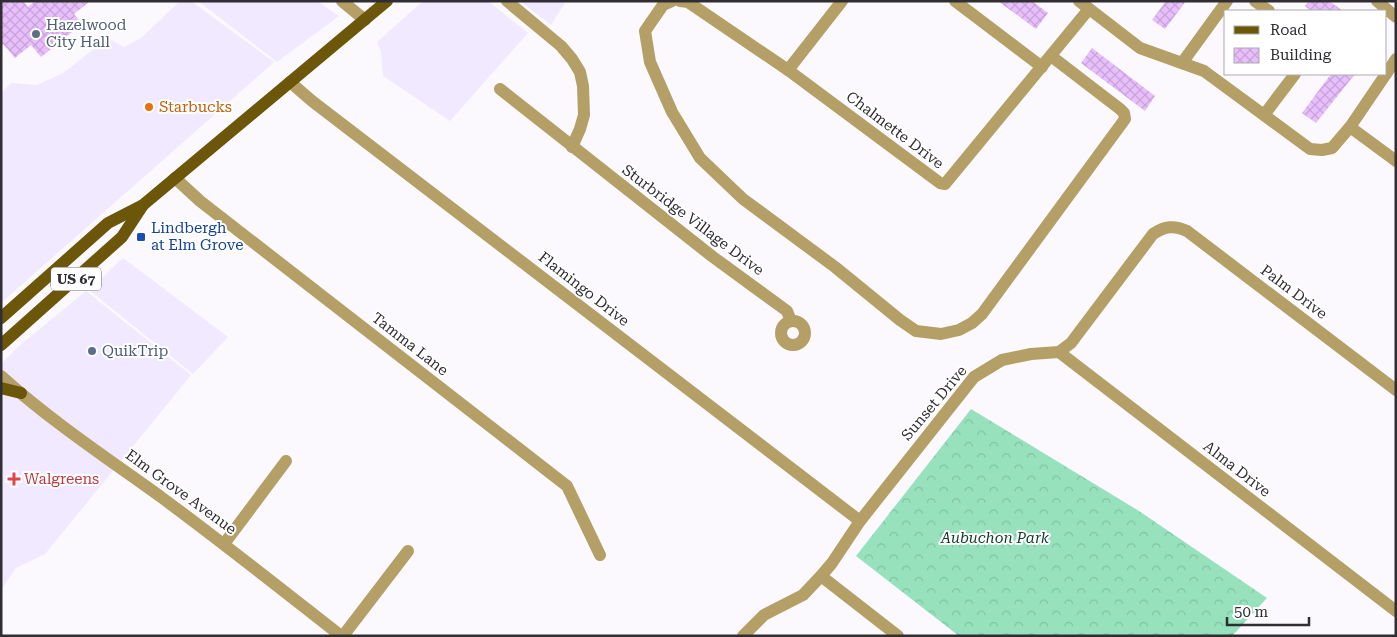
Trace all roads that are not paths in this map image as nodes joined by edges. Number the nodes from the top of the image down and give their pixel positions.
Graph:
1 (342, 1) edge
2 (387, 1) edge
3 (507, 1) edge
4 (672, 1) edge
5 (680, 1) edge
6 (842, 1) edge
7 (955, 1) edge
8 (1227, 1) edge
9 (1255, 1) edge
10 (1377, 1) edge
11 (1084, 5) edge
12 (1268, 10) edge
13 (1396, 17) edge
14 (365, 20) junction
15 (1050, 56) junction
16 (1396, 59) edge
17 (1182, 63) junction
18 (1042, 67) junction
19 (788, 70) junction
20 (1387, 72) edge
21 (1294, 75) edge
22 (1385, 75) edge
23 (290, 82) junction
24 (500, 89) dead end
25 (1264, 115) junction
26 (1350, 127) junction
27 (572, 147) junction
28 (1396, 161) edge
29 (175, 178) junction
30 (143, 206) junction
31 (8, 308) edge
32 (1, 318) edge
33 (791, 321) dead end
34 (1, 345) edge
35 (1059, 352) junction
36 (1, 376) edge
37 (1, 388) edge
38 (1396, 390) edge
39 (21, 393) junction
40 (286, 461) dead end
41 (860, 521) junction
42 (224, 544) junction
43 (408, 551) dead end
44 (600, 555) dead end
45 (821, 576) junction
46 (1396, 611) edge
47 (342, 636) edge
48 (743, 636) edge
49 (898, 636) edge

1 - 14 street
2 - 14 main road, US 67
3 - 27 street
4 - 15 street
5 - 19 street
6 - 19 street
7 - 18 street
8 - 17 street
9 - 12 street
10 - 13 street
11 - 15 street, Chalmette Drive
11 - 17 street
14 - 23 main road, US 67
15 - 18 street, Chalmette Drive
16 - 20 street
17 - 25 street
18 - 19 street, Chalmette Drive
21 - 25 street
22 - 26 street
23 - 29 main road, US 67
23 - 41 street, Flamingo Drive
24 - 27 street, Sturbridge Village Drive
25 - 26 street
26 - 28 street
27 - 33 street, Sturbridge Village Drive
29 - 30 main road, US 67
29 - 44 street, Tamma Lane
30 - 31 main road, US 67
30 - 34 main road, US 67
31 - 32 main road, US 67
35 - 38 street, Palm Drive
35 - 41 street, Sunset Drive
35 - 46 street, Alma Drive
36 - 39 street, Elm Grove Avenue
37 - 39 main road
39 - 42 street, Elm Grove Avenue
40 - 42 street
41 - 45 street, Sunset Drive
42 - 47 street, Elm Grove Avenue
43 - 47 street
45 - 48 street, Sunset Drive
45 - 49 street

